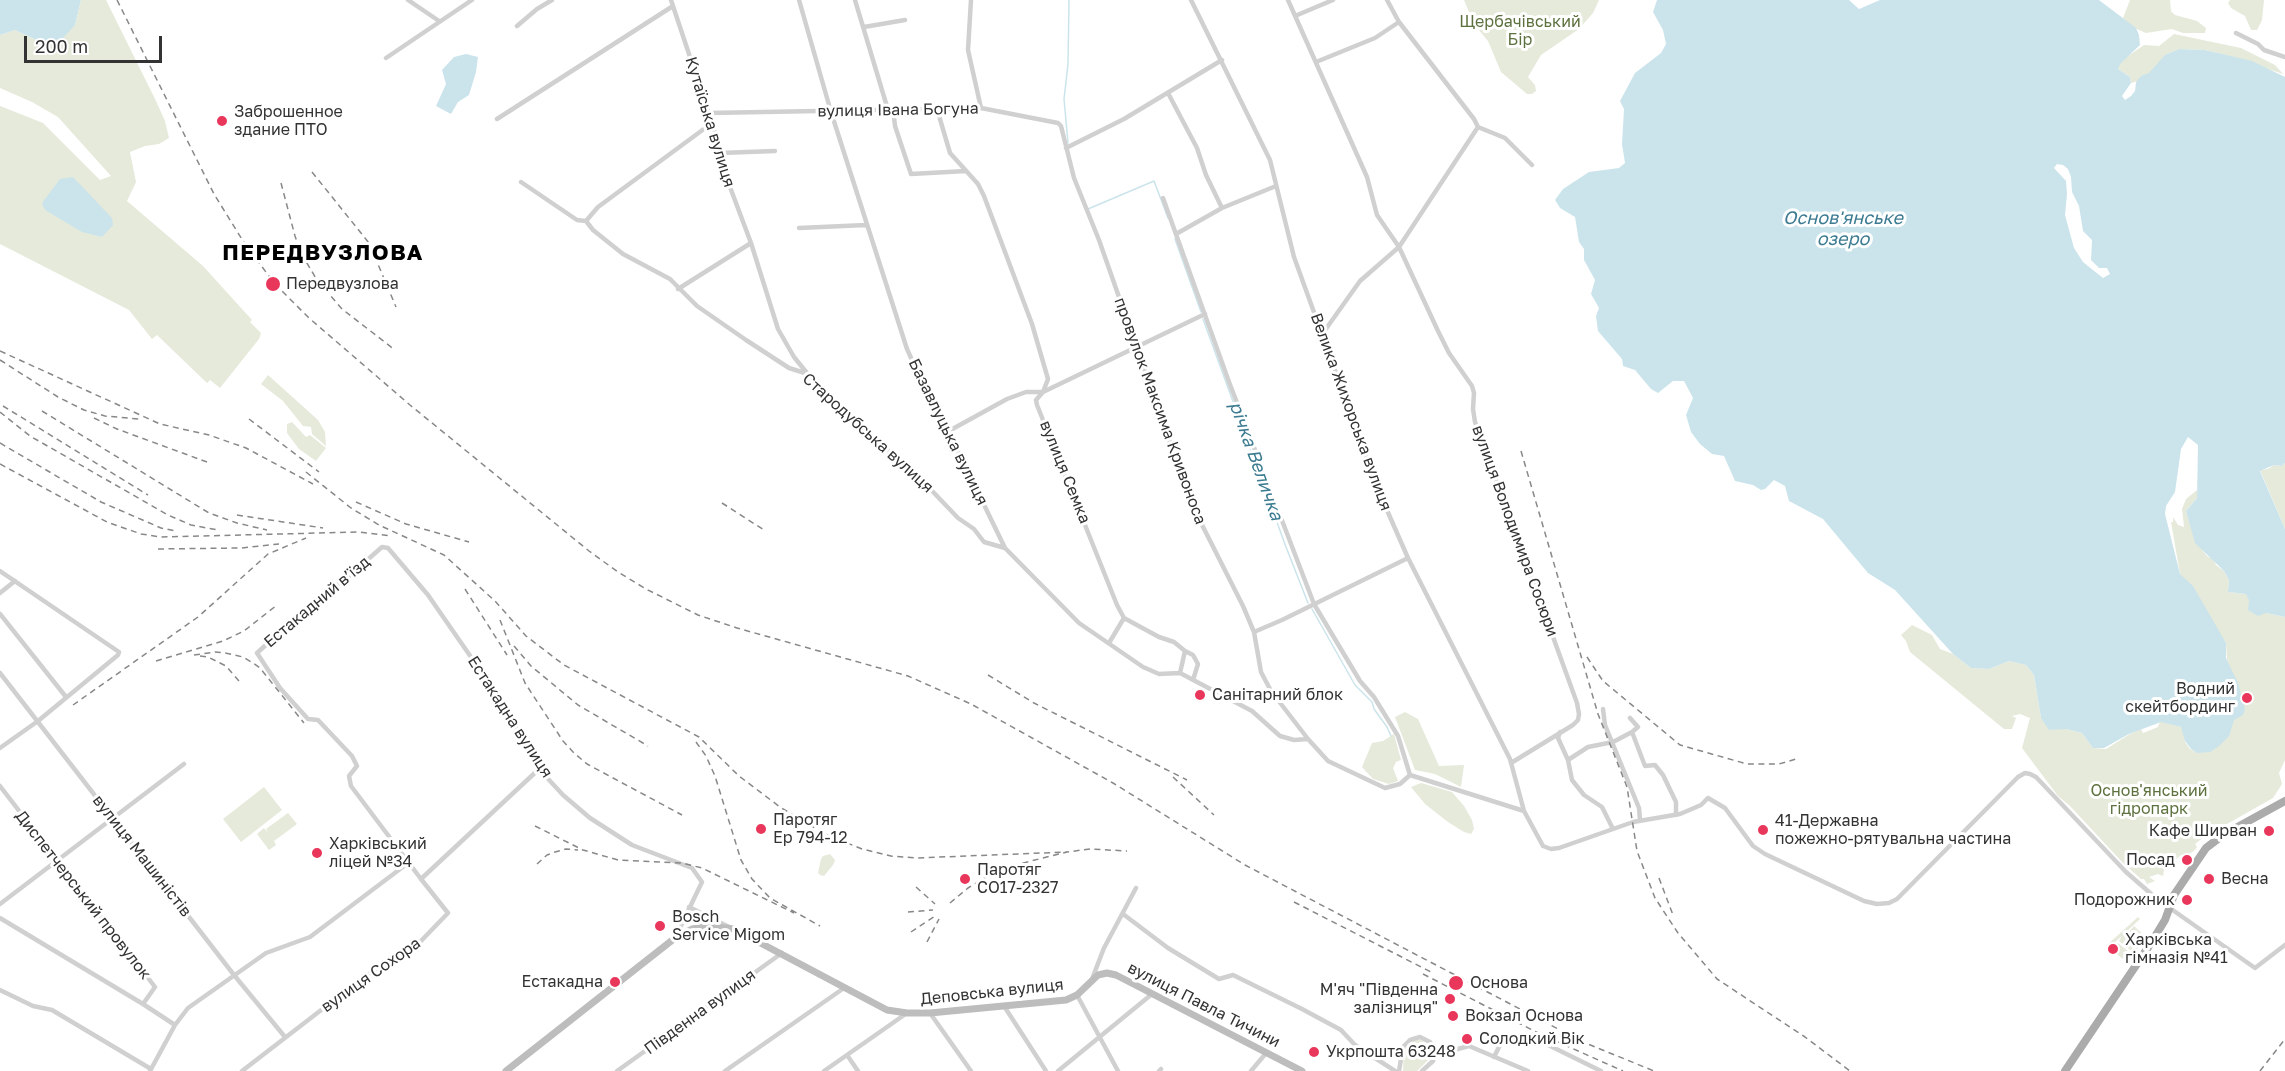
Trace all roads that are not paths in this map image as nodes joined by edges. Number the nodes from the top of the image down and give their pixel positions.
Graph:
1 (408, 0) edge
2 (472, 0) edge
3 (552, 0) edge
4 (799, 0) edge
5 (855, 0) edge
6 (971, 0) edge
7 (1191, 0) edge
8 (1288, 0) edge
9 (1333, 0) edge
10 (1387, 0) edge
11 (672, 3) edge
12 (1295, 16) junction
13 (905, 20) dead end
14 (439, 21) junction
15 (1399, 22) junction
16 (517, 26) dead end
17 (864, 27) junction
18 (2236, 33) dead end
19 (2285, 57) edge
20 (386, 58) dead end
21 (1222, 60) junction
22 (1316, 62) junction
23 (1168, 93) junction
24 (981, 108) junction
25 (937, 109) junction
26 (890, 110) junction
27 (831, 112) junction
28 (709, 113) junction
29 (497, 119) dead end
30 (712, 123) junction
31 (1478, 127) junction
32 (1066, 148) junction
33 (775, 151) dead end
34 (720, 153) junction
35 (1532, 165) dead end
36 (966, 171) junction
37 (520, 182) dead end
38 (1276, 186) junction
39 (1163, 198) dead end
40 (1222, 208) junction
41 (586, 221) junction
42 (866, 225) junction
43 (799, 228) dead end
44 (1176, 234) junction
45 (751, 243) junction
46 (1400, 247) junction
47 (678, 289) junction
48 (1205, 314) junction
49 (1323, 333) junction
50 (1135, 346) junction
51 (808, 374) junction
52 (1043, 392) junction
53 (947, 432) junction
54 (382, 548) joint
55 (1005, 548) junction
56 (1408, 558) junction
57 (0, 572) edge
58 (15, 581) junction
59 (0, 593) edge
60 (1314, 604) junction
61 (0, 614) edge
62 (1124, 618) junction
63 (1254, 632) junction
64 (1109, 644) junction
65 (1185, 651) junction
66 (0, 673) edge
67 (1180, 673) junction
68 (1194, 680) junction
69 (66, 698) junction
70 (1603, 709) dead end
71 (1630, 718) dead end
72 (38, 721) junction
73 (1560, 732) junction
74 (1632, 732) junction
75 (1308, 739) junction
76 (1613, 742) junction
77 (0, 748) edge
78 (1568, 760) junction
79 (1511, 763) junction
80 (184, 764) dead end
81 (539, 769) junction
82 (1410, 775) junction
83 (0, 786) edge
84 (2285, 801) edge
85 (1524, 811) junction
86 (1676, 815) junction
87 (112, 818) junction
88 (1640, 820) junction
89 (1613, 829) junction
90 (57, 861) junction
91 (408, 863) junction
92 (421, 879) junction
93 (1136, 888) dead end
94 (0, 904) edge
95 (689, 907) junction
96 (2169, 909) junction
97 (1123, 914) junction
98 (0, 918) edge
99 (734, 929) junction
100 (675, 938) junction
101 (2285, 945) edge
102 (782, 953) junction
103 (234, 975) junction
104 (1092, 979) junction
105 (844, 988) junction
106 (0, 990) edge
107 (1152, 994) junction
108 (1077, 995) junction
109 (143, 1004) junction
110 (1004, 1006) junction
111 (906, 1013) junction
112 (930, 1013) junction
113 (175, 1025) junction
114 (1099, 1036) junction
115 (285, 1037) junction
116 (1267, 1052) junction
117 (847, 1054) junction
118 (1435, 1055) junction
119 (1494, 1057) junction
120 (150, 1070) edge
121 (242, 1071) edge
122 (506, 1071) edge
123 (617, 1071) edge
124 (725, 1071) edge
125 (824, 1071) edge
126 (858, 1071) edge
127 (971, 1071) edge
128 (1046, 1071) edge
129 (1058, 1071) edge
130 (1118, 1071) edge
131 (1251, 1071) edge
132 (1302, 1071) edge
133 (1397, 1071) edge
134 (1422, 1071) edge
135 (1528, 1071) edge
136 (1601, 1071) edge
137 (2065, 1071) edge

1 - 14 street
2 - 14 street
3 - 16 street
4 - 27 street, Базавлуцька вулиця
5 - 17 street
6 - 24 street
7 - 21 street, Велика Жихорська вулиця
8 - 12 street, вулиця Володимира Сосюри
9 - 12 street
10 - 15 street
11 - 28 street, Кутаїська вулиця
11 - 29 street
12 - 22 street, вулиця Володимира Сосюри
13 - 17 street
14 - 20 street
15 - 22 street
15 - 31 street
17 - 26 street
18 - 19 street
21 - 23 street
21 - 38 street, Велика Жихорська вулиця
22 - 46 street, вулиця Володимира Сосюри
23 - 32 street
23 - 40 street
24 - 25 street, вулиця Івана Богуна
24 - 32 street, вулиця Івана Богуна
25 - 26 street, вулиця Івана Богуна
25 - 36 street, вулиця Семка
26 - 27 street, вулиця Івана Богуна
26 - 36 street
27 - 28 street, вулиця Івана Богуна
27 - 42 street, Базавлуцька вулиця
28 - 30 street, Кутаїська вулиця
30 - 34 street, Кутаїська вулиця
30 - 41 street
31 - 35 street
31 - 46 street
32 - 50 street, провулок Максима Кривоноса
33 - 34 street
34 - 45 street, Кутаїська вулиця
36 - 52 street, вулиця Семка
37 - 41 street, Стародубська вулиця
38 - 40 street
38 - 49 street, Велика Жихорська вулиця
39 - 44 street
40 - 44 street
41 - 47 street, Стародубська вулиця
42 - 43 street
42 - 53 street, Базавлуцька вулиця
44 - 48 street
45 - 47 street
45 - 51 street, Кутаїська вулиця
46 - 49 street
46 - 73 street, вулиця Володимира Сосюри
47 - 51 street, Стародубська вулиця
48 - 50 street
48 - 60 street
49 - 56 street, Велика Жихорська вулиця
50 - 52 street
50 - 63 street, провулок Максима Кривоноса
51 - 55 street, Стародубська вулиця
52 - 53 street
52 - 62 street, вулиця Семка
53 - 55 street, Базавлуцька вулиця
54 - 81 street, Естакадна вулиця
54 - 91 street, Естакадний в’їзд
55 - 64 street, Базавлуцька вулиця
56 - 60 street
56 - 79 street, Велика Жихорська вулиця
57 - 58 street
58 - 59 street
58 - 69 street
60 - 63 street
60 - 82 street
61 - 69 street
62 - 64 street
62 - 65 street
63 - 75 street, провулок Максима Кривоноса
64 - 67 street, Базавлуцька вулиця
65 - 67 street
65 - 68 street
66 - 72 street, вулиця Машиністів
67 - 68 street
68 - 75 street
69 - 72 street
70 - 76 street
71 - 74 street
72 - 77 street
72 - 87 street, вулиця Машиністів
73 - 78 street
73 - 79 street
74 - 76 street
74 - 86 street
75 - 82 street, провулок Максима Кривоноса
76 - 78 street
76 - 88 street
78 - 89 street
79 - 85 street, Велика Жихорська вулиця
80 - 87 street
81 - 92 street
81 - 95 street, Естакадна вулиця
82 - 85 street
83 - 90 street, Диспетчерський провулок
84 - 96 main road
85 - 89 street, Велика Жихорська вулиця
86 - 88 street, Велика Жихорська вулиця
86 - 96 street, Велика Жихорська вулиця
87 - 90 street
87 - 103 street, вулиця Машиністів
88 - 89 street, Велика Жихорська вулиця
90 - 94 street
90 - 109 street, Диспетчерський провулок
91 - 92 street, Естакадний в’їзд
91 - 103 street
92 - 115 street, вулиця Сохора
93 - 97 street, Деповська вулиця
95 - 99 street
95 - 100 street, Естакадна вулиця
96 - 101 street
96 - 137 main road
97 - 104 street, Деповська вулиця
97 - 133 street
98 - 109 street
99 - 100 main road
99 - 102 main road, Деповська вулиця
100 - 122 main road
102 - 105 main road, Деповська вулиця
102 - 123 street, Південна вулиця
103 - 113 street
103 - 115 street, вулиця Машиністів
104 - 107 main road, вулиця Павла Тичини
104 - 108 main road, Деповська вулиця
105 - 111 main road, Деповська вулиця
105 - 124 street
106 - 120 street
107 - 114 street
107 - 116 main road, вулиця Павла Тичини
108 - 110 main road, Деповська вулиця
108 - 114 street
109 - 113 street
110 - 112 main road, Деповська вулиця
110 - 128 street
111 - 112 main road, Деповська вулиця
111 - 117 street
112 - 127 street
113 - 120 street
114 - 129 street
114 - 130 street
115 - 121 street, вулиця Сохора
116 - 131 street
116 - 132 main road, вулиця Павла Тичини
117 - 125 street
117 - 126 street
118 - 119 street
118 - 133 street
118 - 134 street
119 - 135 street
119 - 136 street

